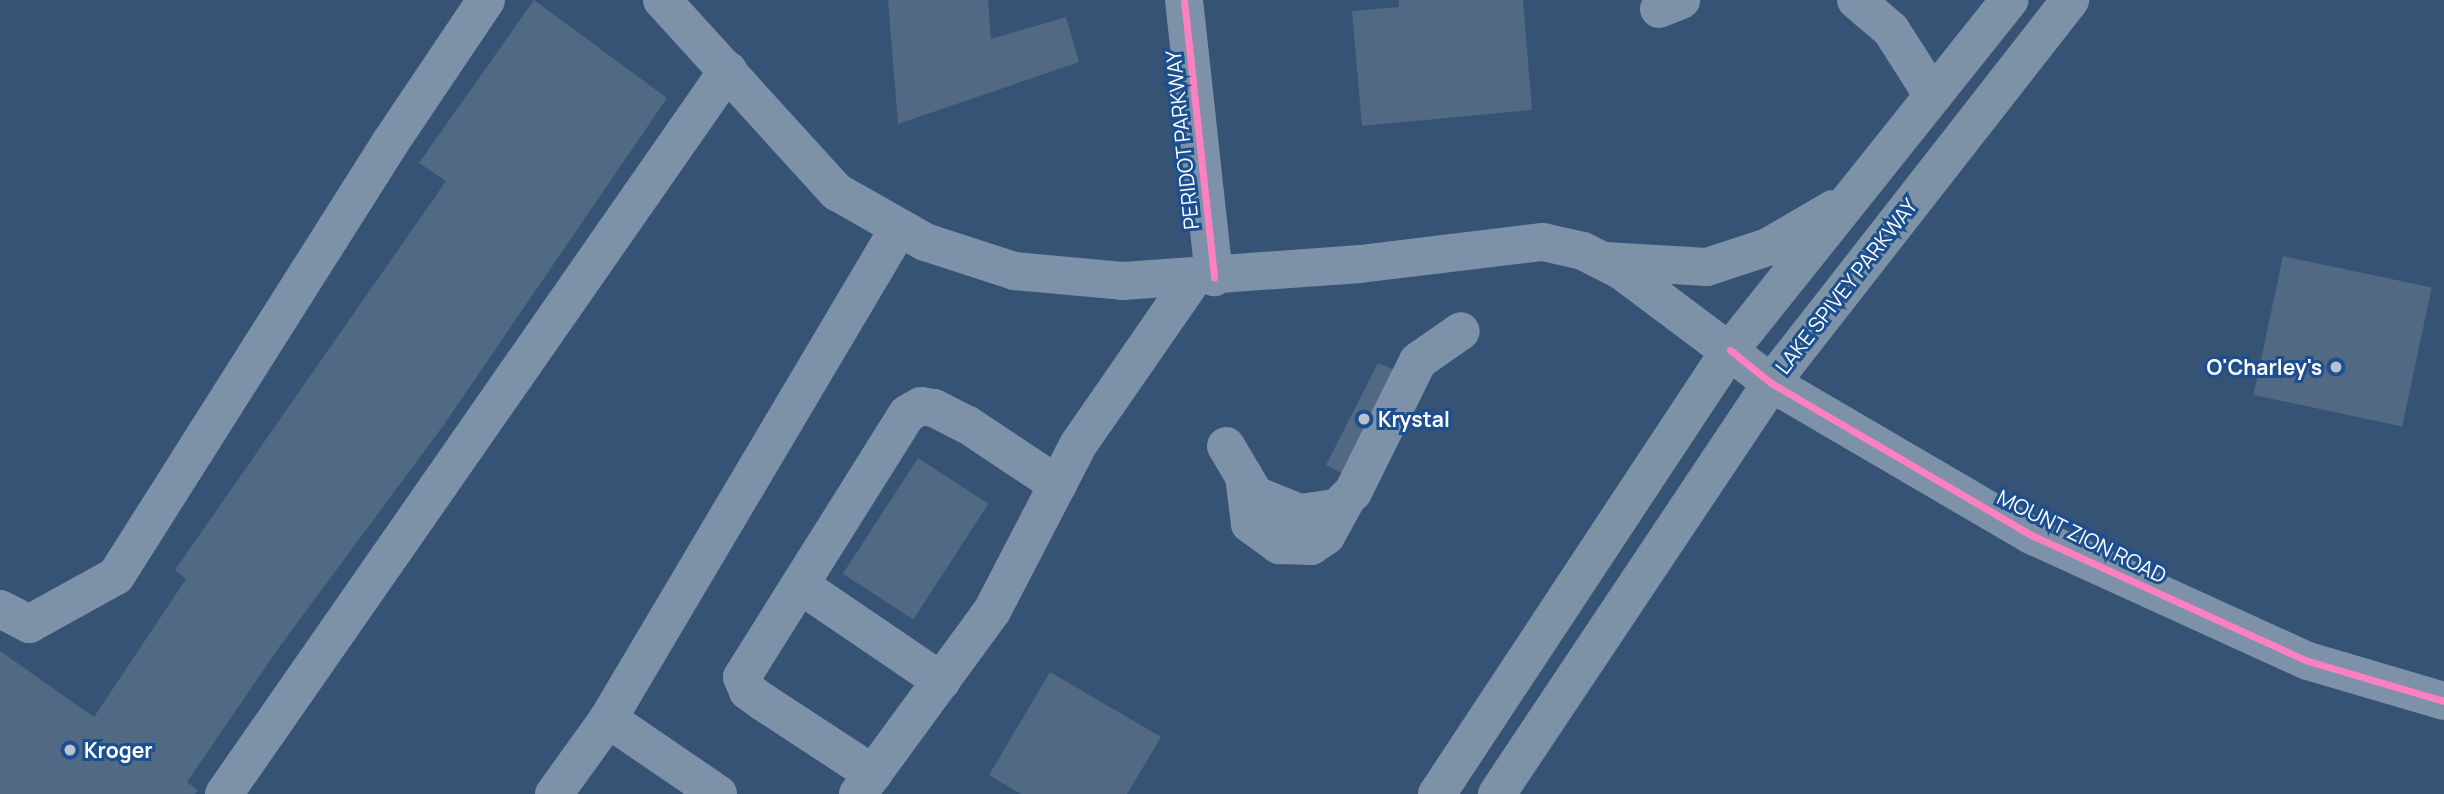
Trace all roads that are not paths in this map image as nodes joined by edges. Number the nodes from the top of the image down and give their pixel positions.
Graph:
1 (486, 0) edge
2 (662, 0) edge
3 (1184, 0) edge
4 (1856, 0) edge
5 (2010, 0) edge
6 (2070, 0) edge
7 (728, 70) junction
8 (1933, 96) junction
9 (1850, 200) junction
10 (899, 228) junction
11 (1605, 261) junction
12 (1203, 278) junction
13 (1461, 331) dead end
14 (1730, 350) junction
15 (1771, 383) junction
16 (1235, 461) dead end
17 (1058, 485) junction
18 (800, 585) junction
19 (0, 609) edge
20 (941, 681) junction
21 (2444, 701) edge
22 (608, 719) junction
23 (865, 784) edge
24 (224, 794) edge
25 (554, 794) edge
26 (719, 794) edge
27 (1437, 794) edge
28 (1497, 794) edge

1 - 19 street
2 - 7 street, MOUNT ZION ROAD
3 - 12 street, PERIDOT PARKWAY
4 - 8 street
5 - 8 highway
6 - 15 highway, LAKE SPIVEY PARKWAY
7 - 10 street, MOUNT ZION ROAD
7 - 24 street
8 - 9 highway
9 - 11 highway
9 - 14 highway
10 - 12 street, MOUNT ZION ROAD
10 - 22 street
11 - 12 street, MOUNT ZION ROAD
11 - 14 street, MOUNT ZION ROAD
12 - 17 street
13 - 16 street
14 - 15 street, MOUNT ZION ROAD
14 - 27 highway
15 - 21 street, MOUNT ZION ROAD
15 - 28 highway, LAKE SPIVEY PARKWAY
17 - 18 street
17 - 20 street
18 - 20 street
18 - 23 street
20 - 23 street
22 - 25 street
22 - 26 street

